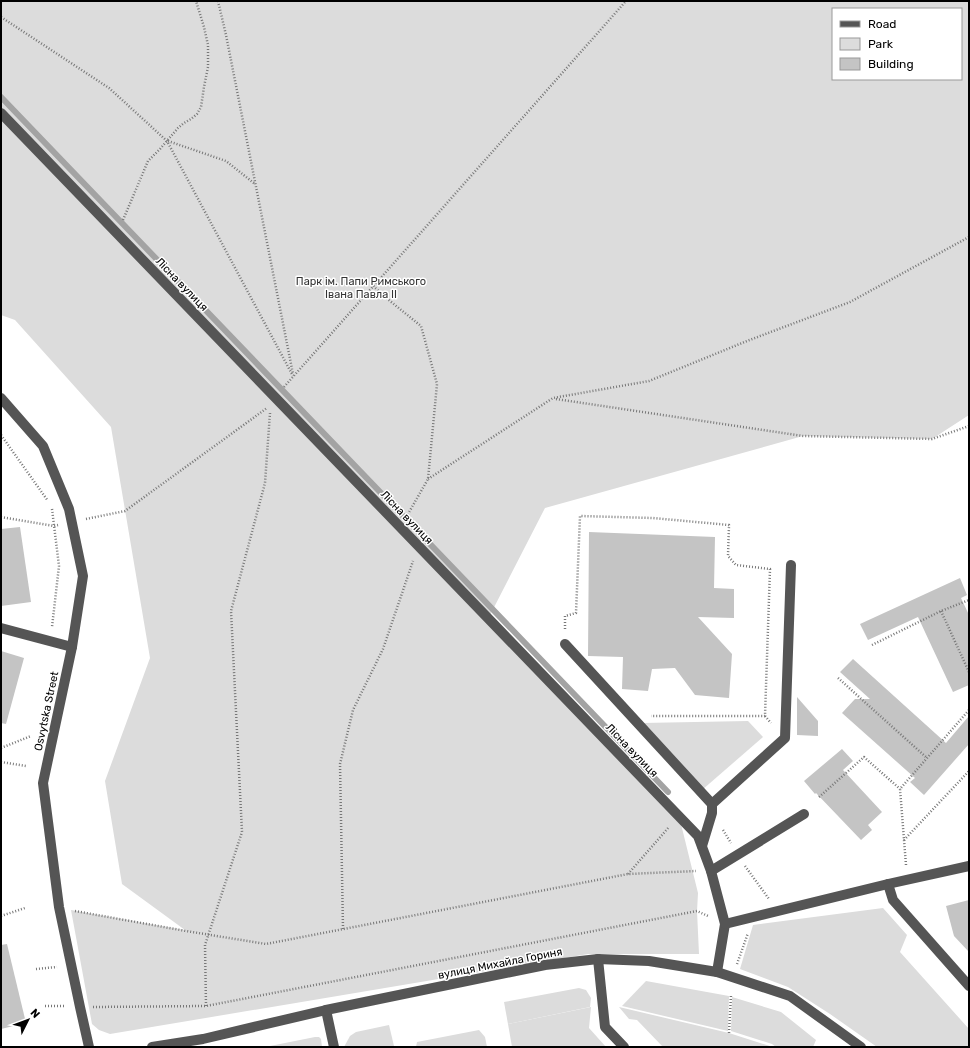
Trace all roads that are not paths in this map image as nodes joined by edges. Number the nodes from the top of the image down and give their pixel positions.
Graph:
1 (1, 113) edge
2 (1, 398) edge
3 (791, 565) dead end
4 (1, 628) edge
5 (565, 644) road end
6 (72, 647) junction
7 (712, 804) junction
8 (804, 814) dead end
9 (702, 846) junction
10 (969, 866) edge
11 (711, 870) junction
12 (888, 884) junction
13 (725, 924) junction
14 (598, 959) junction
15 (717, 972) junction
16 (969, 986) edge
17 (326, 1010) junction
18 (184, 1044) edge
19 (89, 1047) edge
20 (152, 1047) edge
21 (334, 1047) edge
22 (624, 1047) edge
23 (861, 1047) edge

1 - 9 street, Лісна вулиця
2 - 6 street, Osvytska Street
3 - 7 street
4 - 6 street
5 - 7 street
6 - 19 street, Osvytska Street
7 - 9 street
8 - 11 street
9 - 11 street, Лісна вулиця
10 - 12 street
11 - 13 street, Лісна вулиця
12 - 13 street
12 - 16 street
13 - 15 street, Лісна вулиця
14 - 15 street, вулиця Михайла Гориня
14 - 17 street, вулиця Михайла Гориня
14 - 22 street
15 - 23 street, вулиця Михайла Гориня
17 - 18 street, вулиця Михайла Гориня
17 - 21 street
18 - 20 street, вулиця Михайла Гориня

